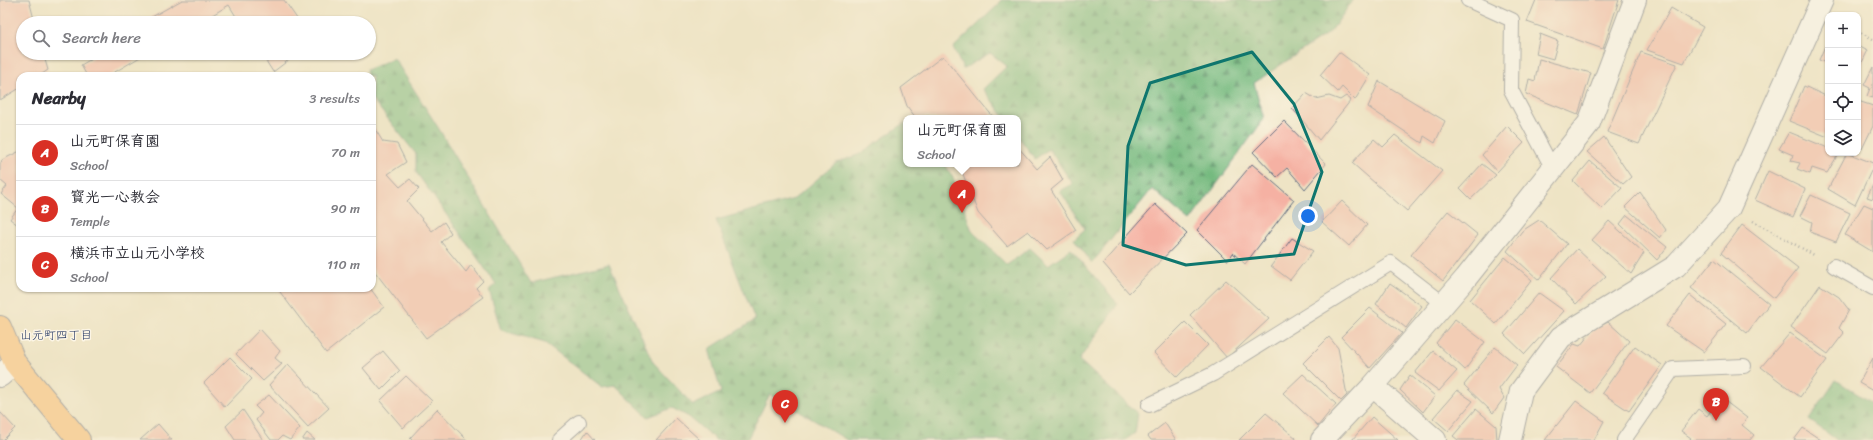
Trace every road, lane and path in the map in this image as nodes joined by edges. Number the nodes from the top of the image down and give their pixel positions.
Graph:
1 (1468, 0) edge
2 (1635, 0) edge
3 (1822, 0) edge
4 (1861, 32) edge
5 (1873, 38) edge
6 (1553, 169) junction
7 (1729, 208) junction
8 (1834, 266) joint
9 (1873, 288) edge
10 (1444, 304) junction
11 (0, 327) edge
12 (1744, 366) dead end
13 (7, 370) edge
14 (1373, 386) junction
15 (1149, 405) dead end
16 (578, 422) dead end
17 (79, 440) edge
18 (559, 440) edge
19 (1322, 440) edge
20 (1435, 440) edge
21 (1510, 440) edge
22 (1624, 440) edge

1 - 6 lane
2 - 6 street
3 - 7 street
4 - 5 path
6 - 10 street
7 - 8 path
7 - 21 street
8 - 9 lane
10 - 14 street
10 - 15 lane
11 - 13 main road
12 - 22 lane
13 - 17 main road
14 - 19 street
14 - 20 street
16 - 18 lane

